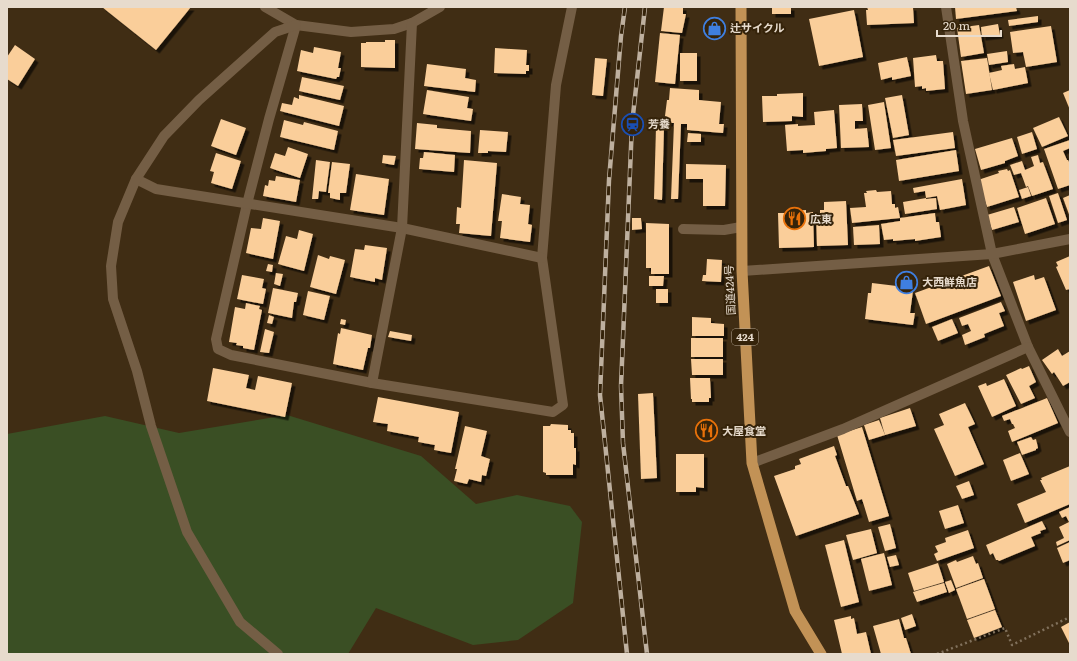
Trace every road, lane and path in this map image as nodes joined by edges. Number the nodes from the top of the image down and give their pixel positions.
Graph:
1 (265, 7) edge
2 (440, 7) edge
3 (572, 7) edge
4 (741, 7) edge
5 (946, 7) edge
6 (412, 23) junction
7 (296, 25) junction
8 (136, 179) junction
9 (247, 204) junction
10 (741, 227) junction
11 (402, 228) junction
12 (683, 229) dead end
13 (1070, 239) edge
14 (992, 254) junction
15 (542, 258) junction
16 (742, 271) junction
17 (1028, 347) junction
18 (372, 383) junction
19 (1070, 432) edge
20 (752, 463) junction
21 (1070, 617) edge
22 (278, 654) edge
23 (821, 654) edge
24 (937, 654) edge

1 - 7 street
2 - 6 street
3 - 15 street
4 - 10 highway, 国道424号 / 424
5 - 14 street
6 - 7 street
6 - 11 street
7 - 8 street
7 - 9 street
8 - 9 street
8 - 22 street
9 - 11 street
9 - 18 street
10 - 12 street
10 - 16 highway, 国道424号 / 424
11 - 15 street
11 - 18 street
13 - 14 street
14 - 16 street
14 - 17 street
15 - 18 street
16 - 20 highway, 国道424号 / 424
17 - 19 street
17 - 20 street
20 - 23 highway, 国道424号 / 424
21 - 24 path

